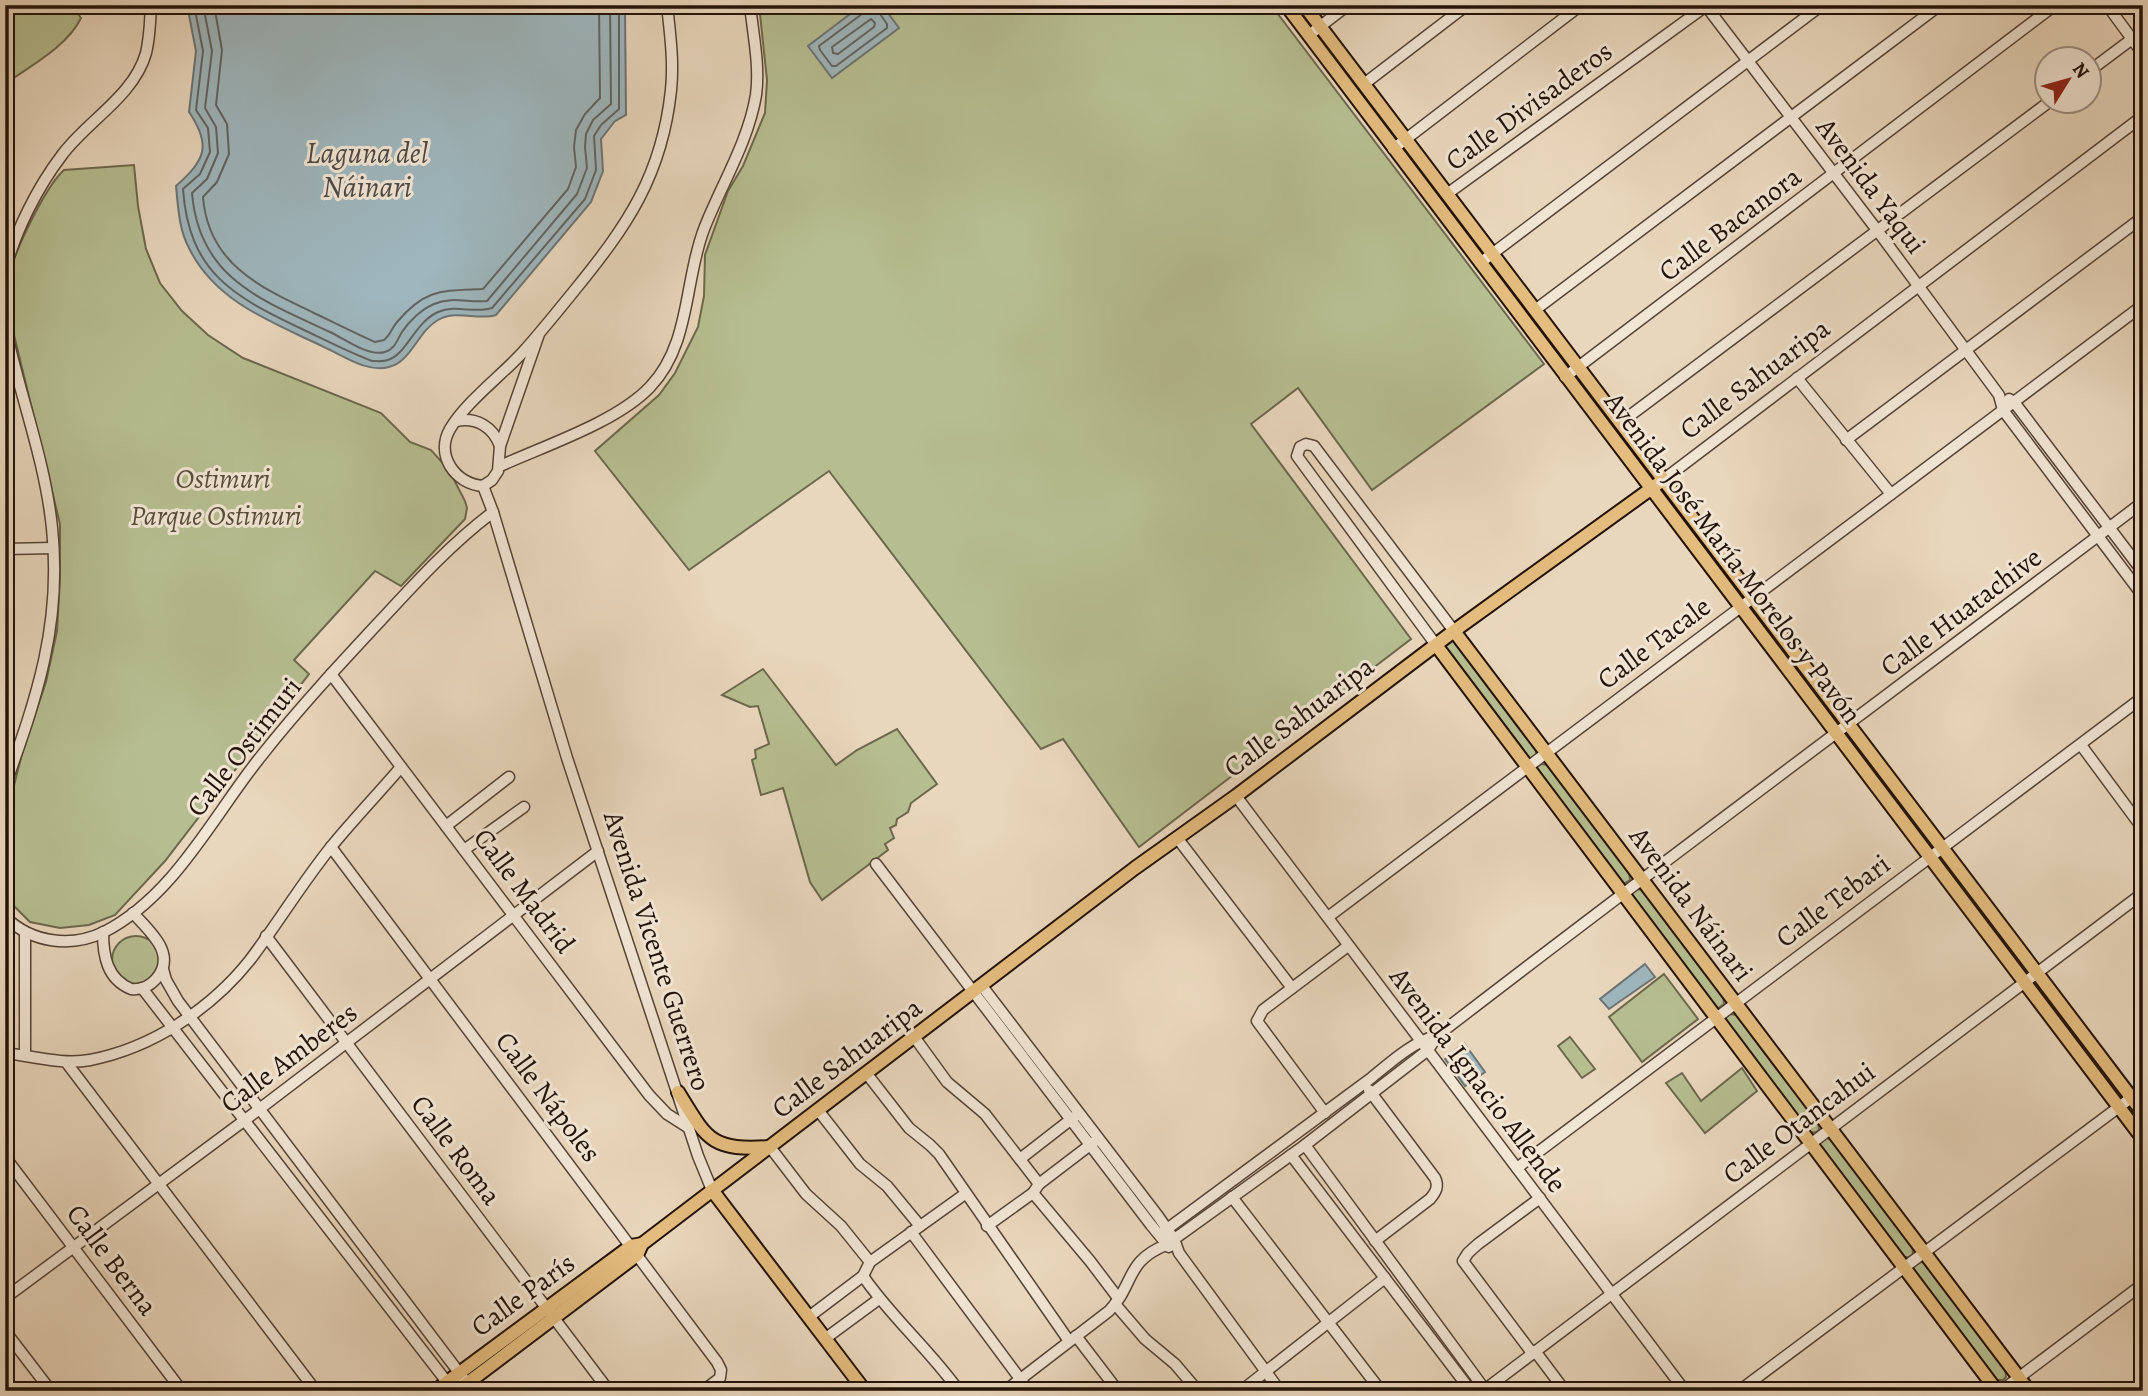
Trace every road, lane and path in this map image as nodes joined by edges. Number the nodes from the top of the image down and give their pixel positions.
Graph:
1 (150, 5) edge
2 (667, 5) edge
3 (750, 5) edge
4 (1286, 5) edge
5 (1304, 5) edge
6 (1348, 5) edge
7 (1467, 5) edge
8 (1581, 5) edge
9 (1822, 5) edge
10 (1940, 5) edge
11 (2055, 5) edge
12 (2107, 5) edge
13 (1706, 6) edge
14 (1320, 27) junction
15 (1309, 35) junction
16 (2132, 39) junction
17 (2143, 54) edge
18 (1749, 60) junction
19 (2102, 62) edge
20 (1364, 85) junction
21 (2032, 115) edge
22 (1790, 117) junction
23 (2143, 117) edge
24 (1406, 140) junction
25 (1393, 149) junction
26 (1834, 173) junction
27 (1447, 194) junction
28 (2143, 217) edge
29 (1877, 230) junction
30 (1492, 253) junction
31 (1480, 263) junction
32 (5, 270) edge
33 (1918, 287) junction
34 (2143, 305) edge
35 (1535, 310) junction
36 (5, 326) edge
37 (539, 334) junction
38 (1965, 351) junction
39 (1578, 367) junction
40 (1566, 377) junction
41 (1797, 377) junction
42 (1999, 395) junction
43 (2014, 402) junction
44 (2003, 410) junction
45 (456, 421) junction
46 (1620, 423) junction
47 (1846, 440) junction
48 (500, 446) junction
49 (500, 466) junction
50 (1663, 480) junction
51 (483, 486) junction
52 (1650, 489) junction
53 (1892, 494) junction
54 (2143, 502) edge
55 (493, 512) junction
56 (2109, 528) junction
57 (2098, 537) junction
58 (53, 548) junction
59 (5, 549) edge
60 (2143, 572) edge
61 (2143, 596) edge
62 (1753, 598) junction
63 (1740, 607) junction
64 (1454, 631) junction
65 (1436, 645) junction
66 (331, 674) junction
67 (2143, 697) edge
68 (1849, 725) junction
69 (1836, 734) junction
70 (2081, 745) junction
71 (1547, 753) junction
72 (401, 767) junction
73 (1527, 768) junction
74 (509, 777) dead end
75 (5, 786) edge
76 (1236, 796) junction
77 (524, 807) dead end
78 (446, 825) junction
79 (2143, 830) edge
80 (1178, 838) junction
81 (331, 847) junction
82 (1943, 848) junction
83 (464, 850) junction
84 (598, 851) junction
85 (1930, 857) junction
86 (876, 864) dead end
87 (1641, 878) junction
88 (1621, 893) junction
89 (2143, 893) edge
90 (133, 913) junction
91 (514, 915) junction
92 (5, 917) edge
93 (1328, 917) junction
94 (103, 932) junction
95 (25, 933) junction
96 (266, 936) junction
97 (1348, 946) junction
98 (163, 969) junction
99 (2037, 973) junction
100 (430, 978) junction
101 (2024, 982) junction
102 (142, 988) junction
103 (1292, 988) junction
104 (978, 989) junction
105 (1735, 1003) junction
106 (190, 1017) junction
107 (1716, 1018) junction
108 (175, 1028) junction
109 (1438, 1035) junction
110 (915, 1038) junction
111 (1420, 1040) junction
112 (345, 1042) junction
113 (1428, 1050) junction
114 (5, 1053) edge
115 (25, 1055) junction
116 (66, 1062) junction
117 (867, 1074) junction
118 (1363, 1083) junction
119 (2143, 1089) edge
120 (678, 1092) junction
121 (1372, 1094) junction
122 (2131, 1097) junction
123 (260, 1108) junction
124 (2119, 1108) junction
125 (818, 1110) junction
126 (1325, 1112) junction
127 (2143, 1112) edge
128 (1080, 1113) junction
129 (245, 1120) junction
130 (1071, 1120) junction
131 (690, 1128) junction
132 (1831, 1128) junction
133 (1099, 1138) junction
134 (2143, 1139) edge
135 (1810, 1143) junction
136 (1090, 1145) junction
137 (1305, 1145) junction
138 (770, 1147) junction
139 (1291, 1155) junction
140 (5, 1157) edge
141 (1020, 1159) junction
142 (1517, 1168) junction
143 (160, 1184) junction
144 (1036, 1189) junction
145 (712, 1190) junction
146 (965, 1194) junction
147 (1232, 1197) junction
148 (1540, 1198) junction
149 (987, 1226) junction
150 (915, 1229) junction
151 (1163, 1232) junction
152 (1375, 1241) junction
153 (1170, 1242) junction
154 (74, 1247) junction
155 (637, 1248) junction
156 (1154, 1250) junction
157 (1924, 1252) junction
158 (870, 1262) junction
159 (1904, 1267) junction
160 (863, 1276) junction
161 (1385, 1278) junction
162 (2143, 1284) edge
163 (1611, 1293) junction
164 (5, 1297) edge
165 (878, 1299) junction
166 (1117, 1301) junction
167 (551, 1314) junction
168 (810, 1316) junction
169 (1328, 1321) junction
170 (5, 1331) edge
171 (826, 1338) junction
172 (1072, 1338) junction
173 (1534, 1352) junction
174 (1266, 1372) junction
175 (2019, 1377) junction
176 (1020, 1380) junction
177 (459, 1385) edge
178 (1485, 1390) edge
179 (51, 1391) edge
180 (182, 1391) edge
181 (316, 1391) edge
182 (435, 1391) edge
183 (609, 1391) edge
184 (704, 1391) edge
185 (864, 1391) edge
186 (959, 1391) edge
187 (1005, 1391) edge
188 (1029, 1391) edge
189 (1118, 1391) edge
190 (1198, 1391) edge
191 (1241, 1391) edge
192 (1280, 1391) edge
193 (1381, 1391) edge
194 (1471, 1391) edge
195 (1565, 1391) edge
196 (1685, 1391) edge
197 (1739, 1391) edge
198 (1999, 1391) edge
199 (2029, 1391) edge

1 - 32 street
2 - 37 street
3 - 49 street
4 - 15 main road, Avenida José María Morelos y Pavón
5 - 14 main road, Avenida José María Morelos y Pavón
6 - 14 street
7 - 20 street
8 - 24 street
9 - 18 street
10 - 22 street
11 - 26 street, Calle Bacanora
12 - 16 street
13 - 18 street, Avenida Yaqui
13 - 27 street, Calle Divisaderos
14 - 15 street
14 - 20 main road, Avenida José María Morelos y Pavón
15 - 25 main road, Avenida José María Morelos y Pavón
16 - 17 street
16 - 19 street
18 - 22 street, Avenida Yaqui
18 - 30 street
20 - 24 main road, Avenida José María Morelos y Pavón
21 - 29 street
22 - 26 street, Avenida Yaqui
22 - 35 street
23 - 33 street, Calle Sahuaripa
24 - 25 street
24 - 27 main road, Avenida José María Morelos y Pavón
25 - 31 main road, Avenida José María Morelos y Pavón
26 - 29 street, Avenida Yaqui
26 - 39 street, Calle Bacanora
27 - 30 main road, Avenida José María Morelos y Pavón
28 - 38 street
29 - 33 street, Avenida Yaqui
29 - 46 street
30 - 31 street
30 - 35 main road, Avenida José María Morelos y Pavón
31 - 40 main road, Avenida José María Morelos y Pavón
33 - 38 street, Avenida Yaqui
33 - 41 street, Calle Sahuaripa
34 - 43 street, Calle Tacale
35 - 39 main road, Avenida José María Morelos y Pavón
36 - 58 street
37 - 45 street
37 - 48 street
38 - 42 street, Avenida Yaqui
38 - 47 street
39 - 40 street, Calle Bacanora
39 - 46 main road, Avenida José María Morelos y Pavón
40 - 52 main road, Avenida José María Morelos y Pavón
41 - 47 street
41 - 50 street, Calle Sahuaripa
42 - 43 street, Avenida Yaqui
42 - 44 street, Avenida Yaqui
43 - 44 street, Calle Tacale
43 - 56 street, Avenida Yaqui
44 - 53 street, Calle Tacale
44 - 57 street, Avenida Yaqui
45 - 48 street
45 - 51 street
46 - 50 main road, Avenida José María Morelos y Pavón
47 - 53 street
48 - 49 street
49 - 51 street
50 - 52 main road, Calle Sahuaripa
50 - 62 main road, Avenida José María Morelos y Pavón
51 - 55 street, Avenida Vicente Guerrero
52 - 63 main road, Avenida José María Morelos y Pavón
52 - 64 main road, Calle Sahuaripa
53 - 62 street, Calle Tacale
54 - 56 street, Calle Huatachive
55 - 66 street, Calle Ostimuri
55 - 84 street, Avenida Vicente Guerrero
56 - 57 street, Calle Huatachive
56 - 60 street, Avenida Yaqui
57 - 61 street, Avenida Yaqui
57 - 68 street, Calle Huatachive
58 - 59 street
58 - 75 street
62 - 63 street, Calle Tacale
62 - 68 main road, Avenida José María Morelos y Pavón
63 - 69 main road, Avenida José María Morelos y Pavón
63 - 71 street, Calle Tacale
64 - 65 main road, Calle Sahuaripa
64 - 65 street, Avenida Náinari
64 - 71 main road, Avenida Náinari
65 - 73 main road, Avenida Náinari
65 - 76 main road, Calle Sahuaripa
66 - 72 street, Calle Madrid
66 - 90 street, Calle Ostimuri
67 - 70 street, Calle Tebari
68 - 69 street, Calle Huatachive
68 - 82 main road, Avenida José María Morelos y Pavón
69 - 85 main road, Avenida José María Morelos y Pavón
69 - 87 street, Calle Huatachive
70 - 79 street
70 - 82 street, Calle Tebari
71 - 73 street, Calle Tacale
71 - 87 main road, Avenida Náinari
72 - 78 street, Calle Madrid
72 - 81 street
73 - 88 main road, Avenida Náinari
73 - 93 street, Calle Tacale
74 - 78 street
76 - 80 main road, Calle Sahuaripa
76 - 93 street, Avenida Ignacio Allende
77 - 83 street
78 - 83 street, Calle Madrid
80 - 103 street
80 - 104 main road, Calle Sahuaripa
81 - 96 street
81 - 100 street, Calle Nápoles
82 - 85 street, Calle Tebari
82 - 99 main road, Avenida José María Morelos y Pavón
83 - 91 street, Calle Madrid
84 - 91 street, Calle Amberes
84 - 120 street, Avenida Vicente Guerrero
85 - 101 main road, Avenida José María Morelos y Pavón
85 - 105 street, Calle Tebari
86 - 104 street
87 - 88 street, Calle Huatachive
87 - 105 main road, Avenida Náinari
88 - 107 main road, Avenida Náinari
88 - 109 street, Calle Huatachive
89 - 99 street, Calle Otancahui
90 - 94 street, Calle Ostimuri
90 - 98 street
91 - 100 street, Calle Amberes
91 - 131 street, Calle Madrid
92 - 95 street, Calle Ostimuri
93 - 97 street, Avenida Ignacio Allende
94 - 95 street, Calle Ostimuri
94 - 102 street
95 - 115 street
96 - 106 street
96 - 112 street, Calle Roma
97 - 103 street
97 - 111 street, Avenida Ignacio Allende
98 - 102 street
98 - 106 street
99 - 101 street, Calle Otancahui
99 - 122 main road, Avenida José María Morelos y Pavón
100 - 112 street, Calle Amberes
100 - 155 street, Calle Nápoles
101 - 124 main road, Avenida José María Morelos y Pavón
101 - 132 street, Calle Otancahui
102 - 108 street
103 - 126 street
104 - 110 main road, Calle Sahuaripa
104 - 128 street
104 - 130 street
105 - 107 street, Calle Tebari
105 - 132 main road, Avenida Náinari
106 - 108 street
106 - 123 street
107 - 135 main road, Avenida Náinari
107 - 142 street, Calle Tebari
108 - 116 street
108 - 129 street
109 - 111 street, Calle Huatachive
109 - 113 street, Calle Huatachive
110 - 117 main road, Calle Sahuaripa
110 - 141 street
111 - 113 street, Avenida Ignacio Allende
111 - 118 street, Calle Huatachive
112 - 123 street, Calle Amberes
112 - 167 street, Calle Roma
113 - 121 street, Calle Huatachive
113 - 142 street, Avenida Ignacio Allende
114 - 115 street
115 - 116 street
116 - 143 street
117 - 125 main road, Calle Sahuaripa
117 - 146 street
118 - 121 street
118 - 126 street, Calle Huatachive
119 - 122 street
120 - 131 street, Avenida Vicente Guerrero
120 - 138 main road
121 - 137 street, Calle Huatachive
121 - 152 street
122 - 124 street
122 - 127 main road, Avenida José María Morelos y Pavón
123 - 129 street, Calle Amberes
123 - 177 street
124 - 134 main road, Avenida José María Morelos y Pavón
124 - 157 street
125 - 138 main road, Calle Sahuaripa
125 - 150 street
126 - 151 street, Calle Huatachive
128 - 130 street
128 - 133 street
129 - 143 street, Calle Amberes
129 - 177 street
130 - 136 street
130 - 141 street
131 - 145 street, Avenida Vicente Guerrero
132 - 135 street, Calle Otancahui
132 - 157 main road, Avenida Náinari
133 - 136 street
133 - 151 street
135 - 159 main road, Avenida Náinari
135 - 163 street, Calle Otancahui
136 - 144 street
136 - 151 street
137 - 139 street, Calle Huatachive
137 - 152 street
138 - 145 main road, Calle Sahuaripa
138 - 158 street
139 - 147 street, Calle Huatachive
139 - 161 street
140 - 154 street, Calle Berna
141 - 144 street
142 - 148 street, Avenida Ignacio Allende
143 - 154 street, Calle Amberes
143 - 181 street
144 - 149 street
144 - 166 street
145 - 155 main road, Calle París
145 - 168 main road, Avenida Vicente Guerrero
146 - 149 street
146 - 150 street
147 - 153 street, Calle Huatachive
147 - 169 street
148 - 163 street, Avenida Ignacio Allende
148 - 173 street
149 - 172 street
150 - 158 street
150 - 176 street
151 - 153 street
151 - 156 street
152 - 178 street
153 - 156 street, Calle Huatachive
153 - 174 street
154 - 164 street, Calle Amberes
154 - 180 street, Calle Berna
155 - 167 main road, Calle París
155 - 184 street, Calle Nápoles
156 - 166 street
157 - 159 street
157 - 175 main road, Avenida Náinari
158 - 160 street
159 - 197 street
159 - 198 main road, Avenida Náinari
160 - 165 street
160 - 168 street
161 - 169 street
161 - 194 street
162 - 175 street
163 - 173 street, Calle Otancahui
163 - 196 street, Avenida Ignacio Allende
165 - 171 street
165 - 186 street
166 - 172 street
166 - 190 street
167 - 177 main road, Calle París
167 - 183 street, Calle Roma
168 - 171 main road, Avenida Vicente Guerrero
169 - 174 street
169 - 193 street
170 - 179 street
171 - 185 main road, Avenida Vicente Guerrero
172 - 176 street
172 - 189 street
173 - 178 street, Calle Otancahui
173 - 195 street
174 - 191 street
174 - 192 street
175 - 198 street
175 - 199 main road, Avenida Náinari
176 - 187 street
176 - 188 street
177 - 182 main road, Calle París

